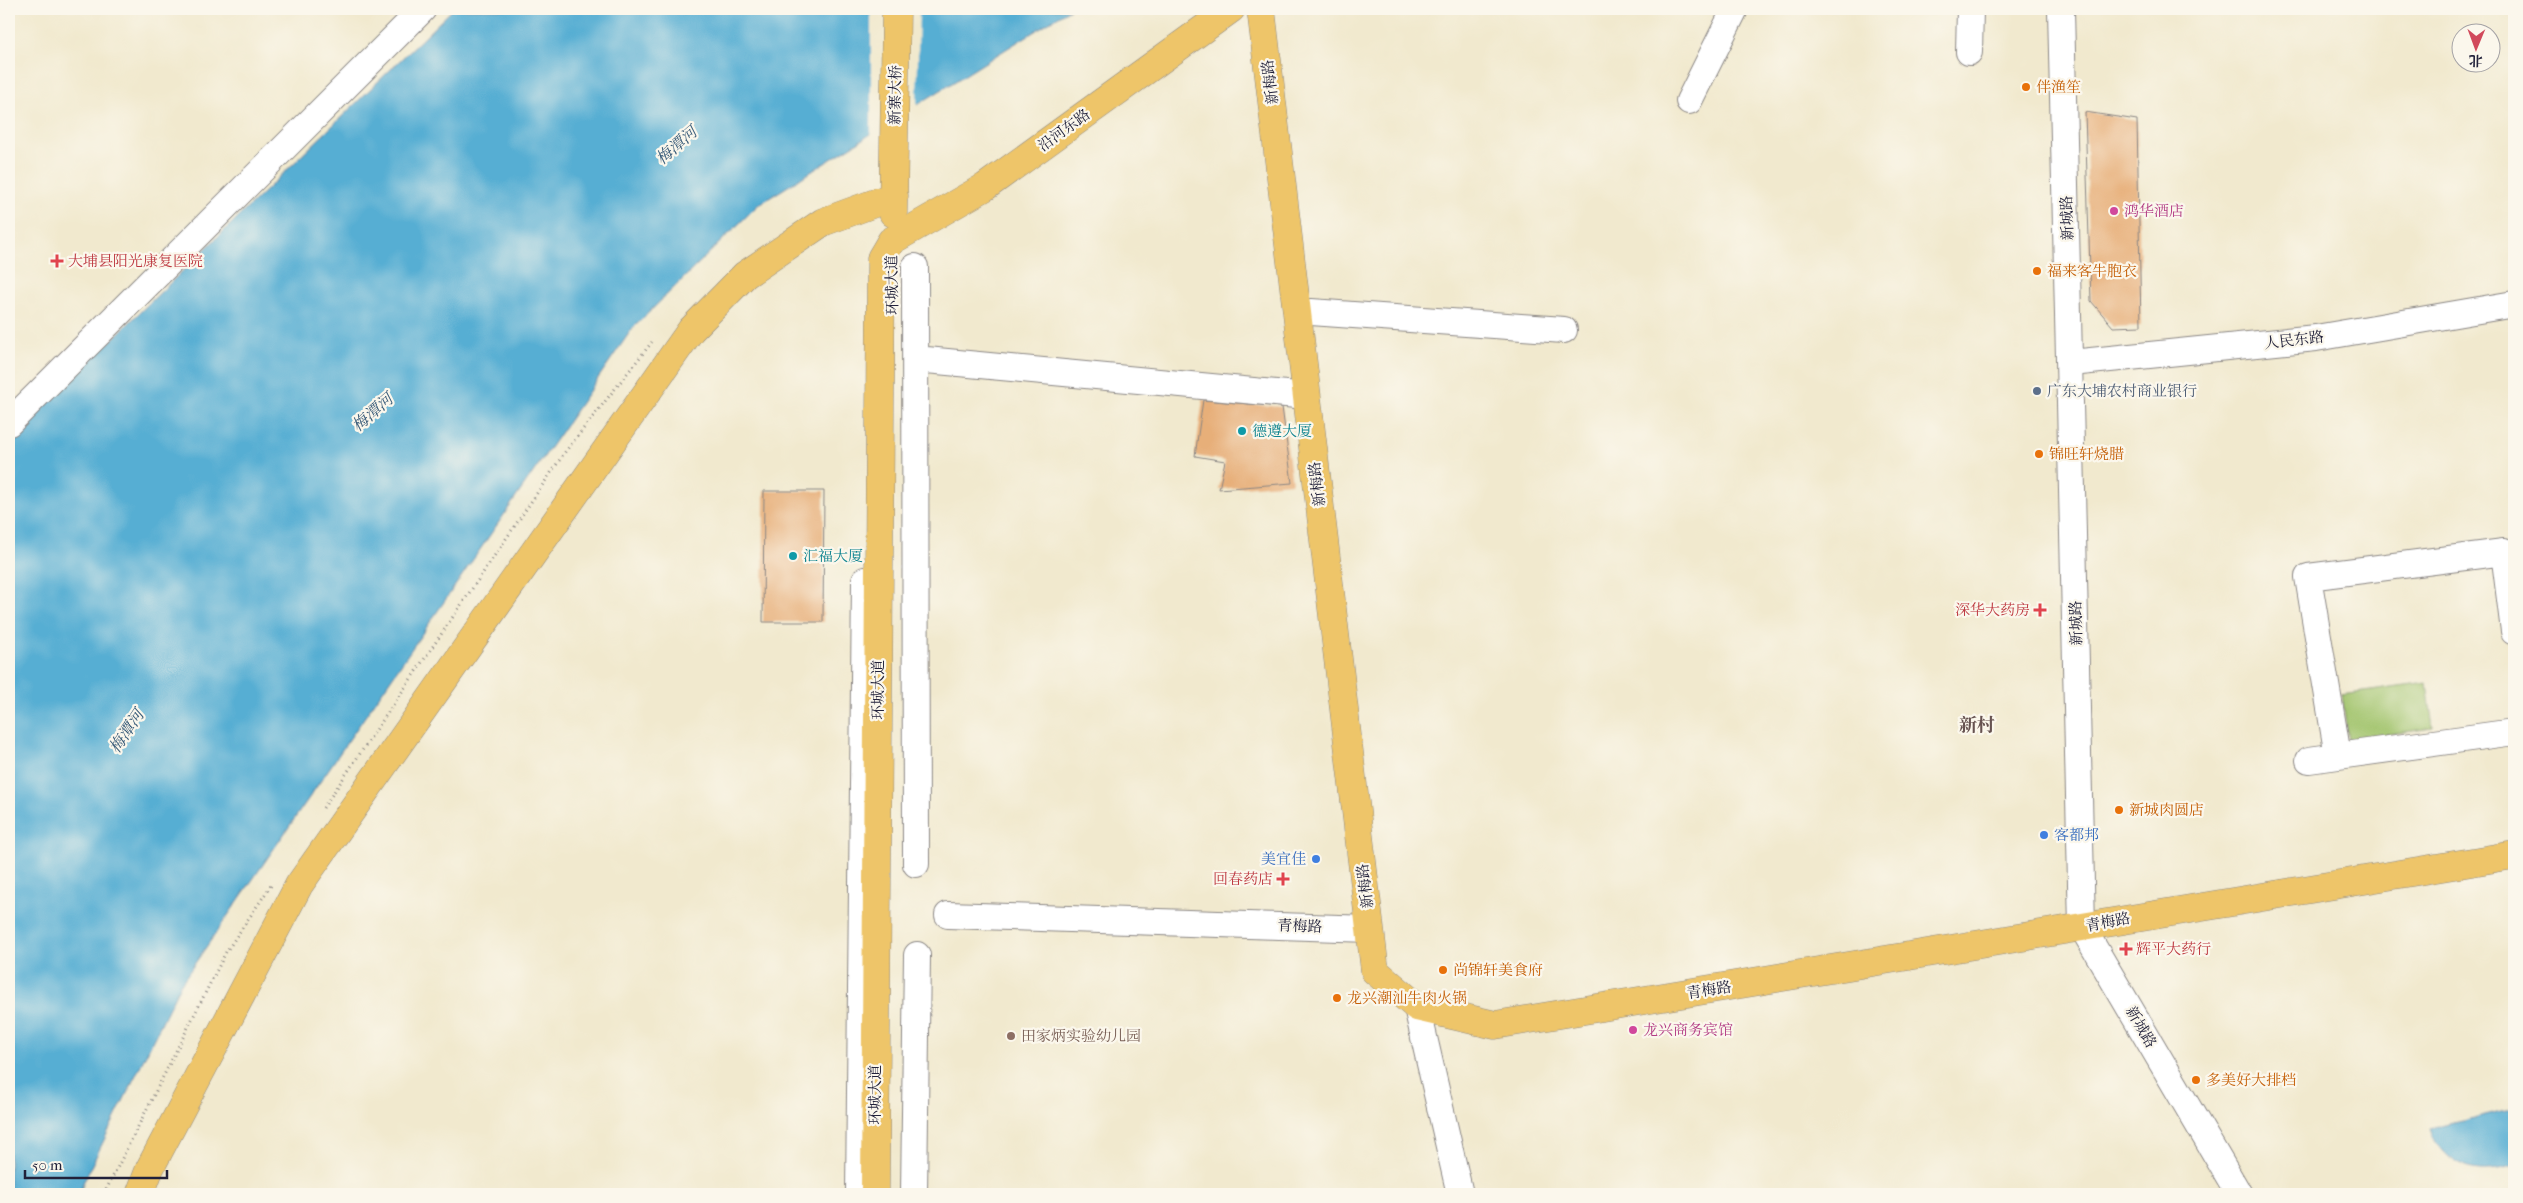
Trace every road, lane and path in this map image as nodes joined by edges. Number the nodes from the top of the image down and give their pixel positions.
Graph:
1 (423, 9) edge
2 (896, 9) edge
3 (1231, 9) edge
4 (1261, 9) edge
5 (1735, 9) edge
6 (1970, 9) edge
7 (2062, 9) edge
8 (1969, 52) dead end
9 (1689, 101) dead end
10 (894, 188) junction
11 (891, 241) junction
12 (915, 267) dead end
13 (869, 270) dead end
14 (2514, 304) edge
15 (1297, 311) junction
16 (1564, 330) dead end
17 (916, 359) junction
18 (2071, 363) junction
19 (1307, 396) junction
20 (9, 422) edge
21 (2514, 631) edge
22 (2514, 732) edge
23 (2338, 756) junction
24 (2309, 760) dead end
25 (2514, 855) edge
26 (916, 864) dead end
27 (948, 915) dead end
28 (2082, 927) junction
29 (1370, 929) junction
30 (917, 955) dead end
31 (1417, 1007) junction
32 (140, 1194) edge
33 (859, 1194) edge
34 (875, 1194) edge
35 (887, 1194) edge
36 (914, 1194) edge
37 (1460, 1194) edge
38 (2239, 1194) edge

1 - 20 street
2 - 10 main road, 新寨大桥
3 - 11 main road, 沿河东路
4 - 15 main road, 新梅路
5 - 9 street
6 - 8 street
7 - 18 street, 新城路
10 - 11 main road, 新寨大桥
10 - 32 main road
11 - 34 main road, 环城大道
11 - 35 main road, 环城大道
12 - 17 street
13 - 33 street
14 - 18 street, 人民东路
15 - 16 street
15 - 19 main road, 新梅路
17 - 19 street
17 - 26 street
18 - 28 street, 新城路
19 - 29 main road, 新梅路
21 - 23 street
22 - 23 street
23 - 24 street
25 - 28 main road, 青梅路
27 - 29 street, 青梅路
28 - 31 main road, 青梅路
28 - 38 street, 新城路
29 - 31 main road, 青梅路
30 - 36 street
31 - 37 street

